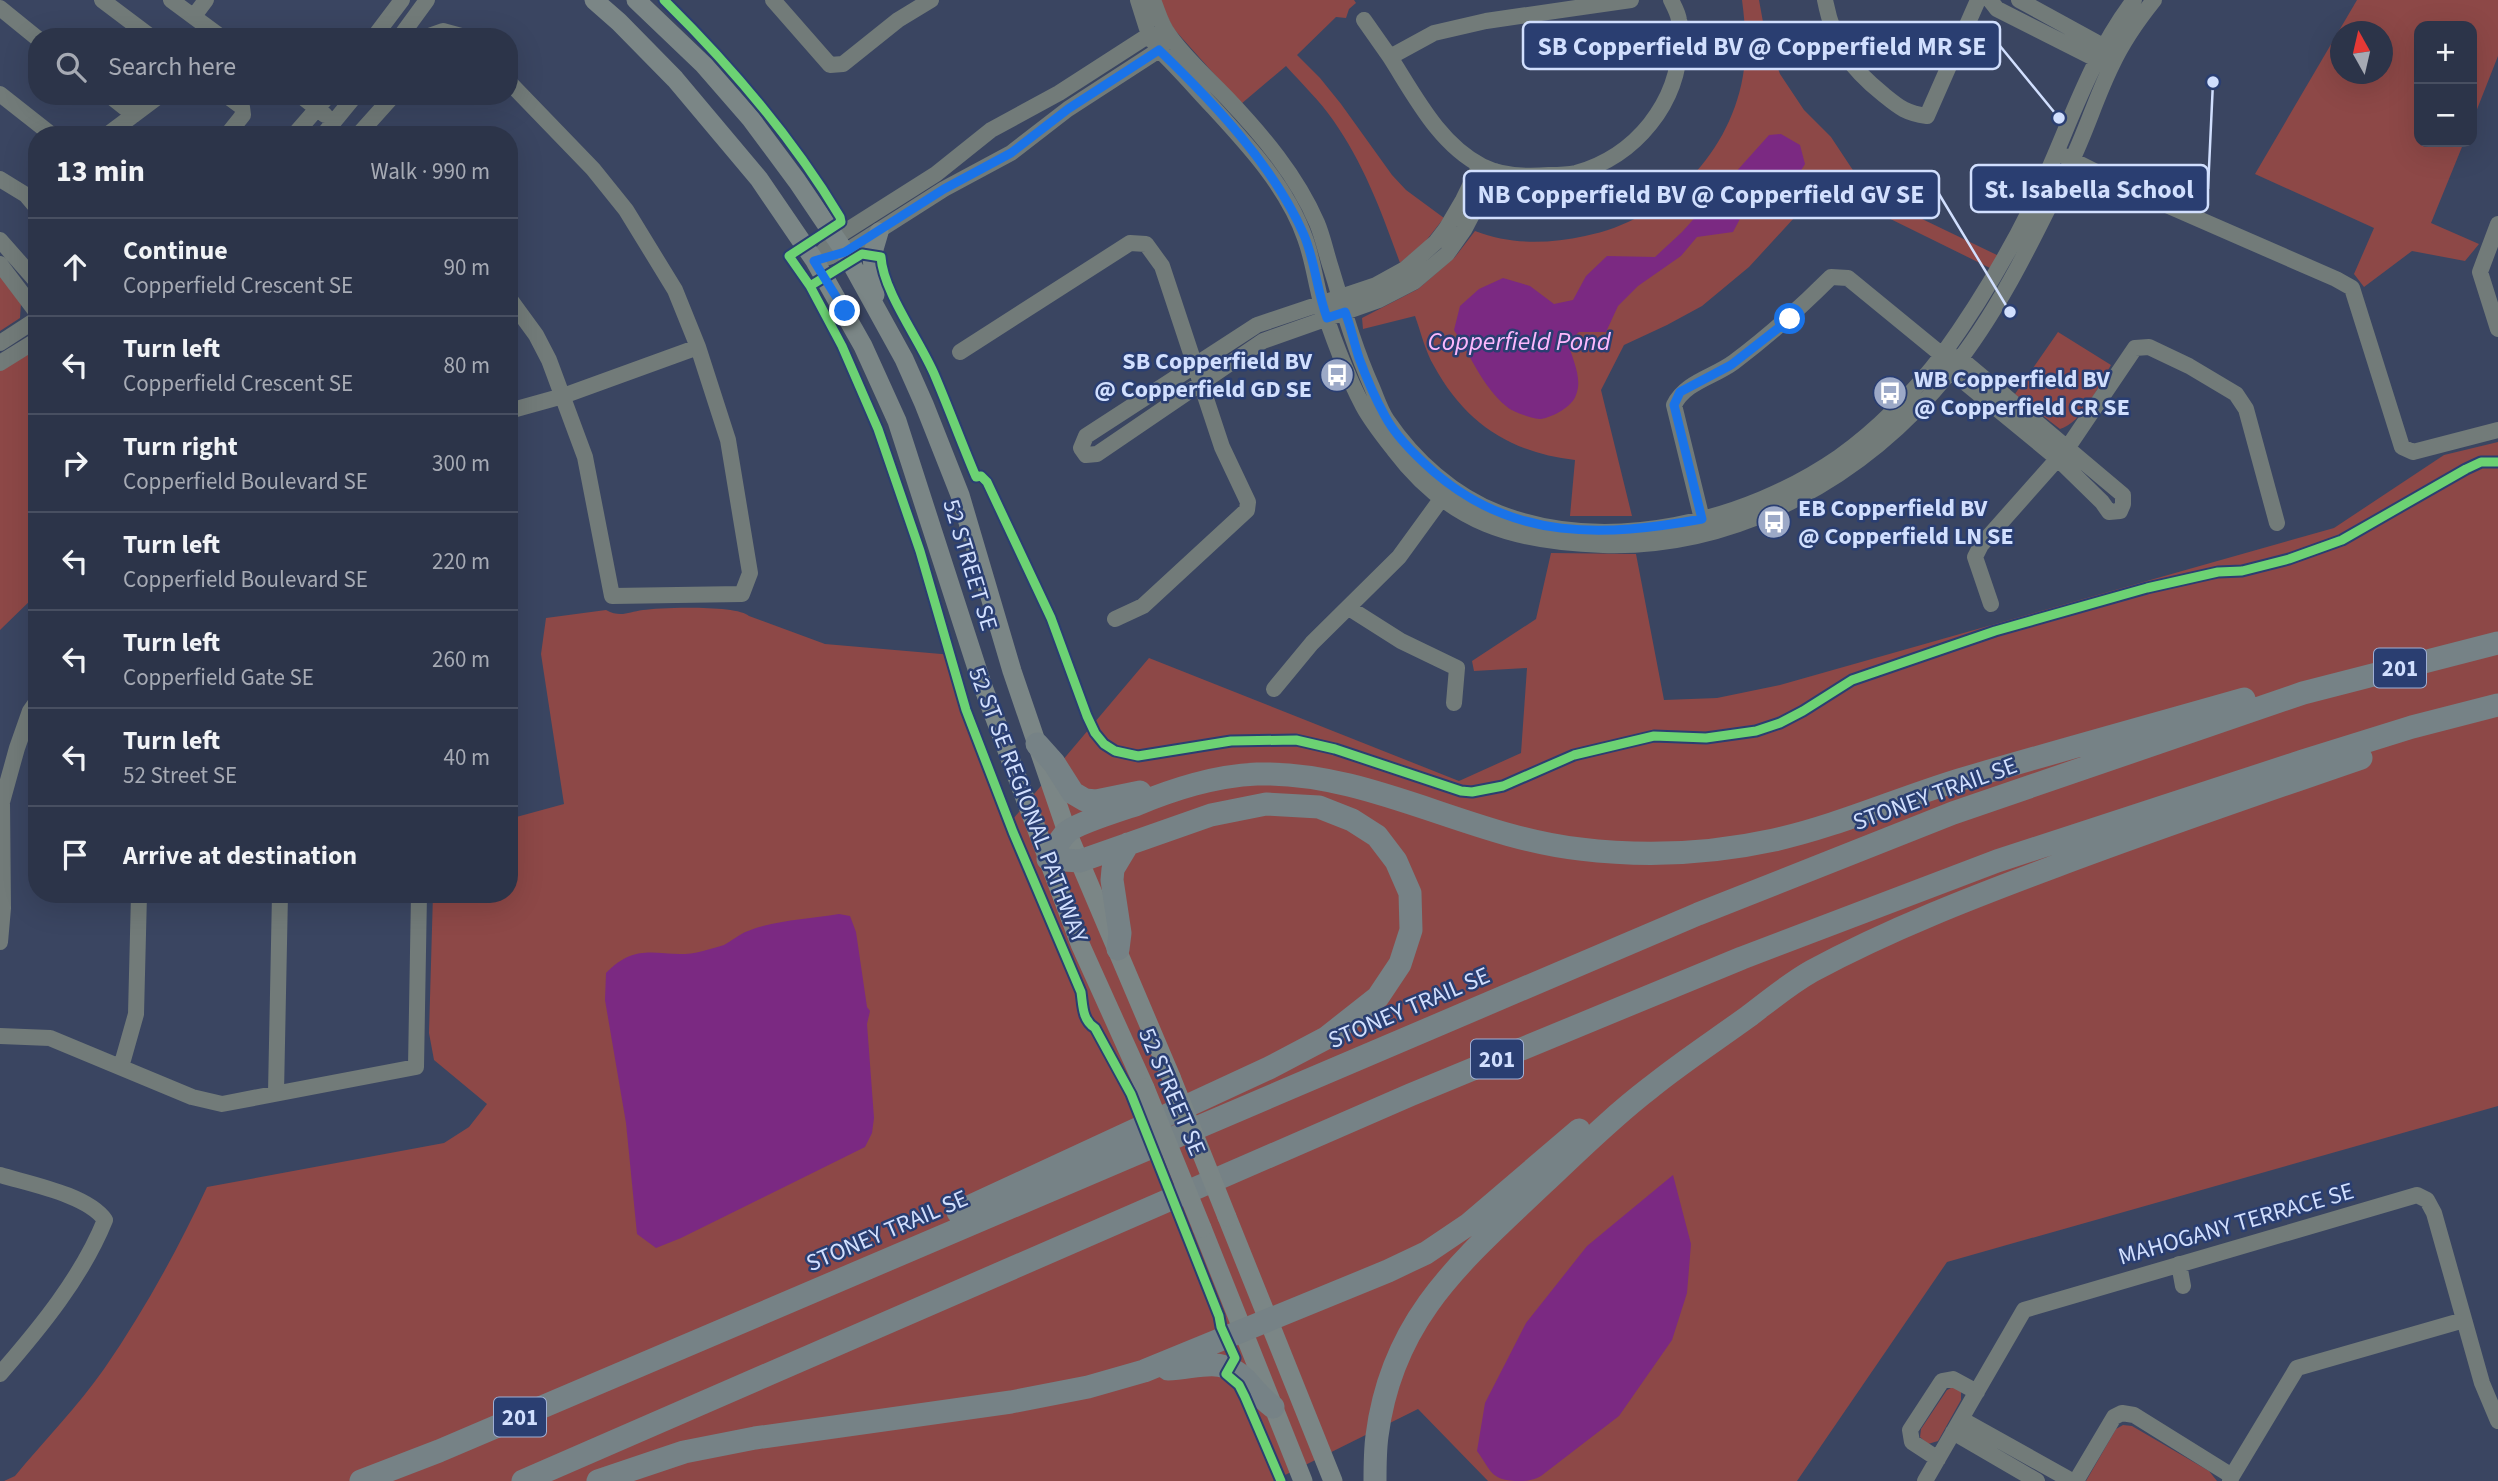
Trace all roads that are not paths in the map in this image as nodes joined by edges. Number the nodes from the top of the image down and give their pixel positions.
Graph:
1 (102, 0) edge
2 (171, 0) edge
3 (206, 0) edge
4 (402, 0) edge
5 (427, 0) edge
6 (594, 0) edge
7 (636, 0) edge
8 (773, 0) edge
9 (931, 0) edge
10 (1138, 0) edge
11 (1153, 0) edge
12 (1631, 0) edge
13 (1671, 0) edge
14 (1825, 0) edge
15 (1978, 0) edge
16 (1990, 0) edge
17 (2019, 0) edge
18 (2134, 0) edge
19 (2154, 0) edge
20 (0, 8) edge
21 (194, 16) junction
22 (1364, 20) dead end
23 (138, 28) edge
24 (209, 28) edge
25 (381, 28) edge
26 (407, 28) edge
27 (28, 31) edge
28 (1167, 34) junction
29 (1149, 35) junction
30 (1159, 50) junction
31 (2099, 52) junction
32 (1390, 57) junction
33 (2113, 61) junction
34 (518, 91) edge
35 (0, 94) edge
36 (121, 105) edge
37 (147, 105) edge
38 (239, 105) edge
39 (312, 105) edge
40 (322, 105) edge
41 (348, 105) edge
42 (385, 105) edge
43 (318, 110) junction
44 (134, 115) junction
45 (41, 126) edge
46 (119, 126) edge
47 (234, 126) edge
48 (303, 126) edge
49 (327, 126) edge
50 (331, 126) edge
51 (366, 126) edge
52 (1262, 150) junction
53 (2056, 152) junction
54 (2073, 159) junction
55 (1487, 168) junction
56 (0, 179) edge
57 (28, 193) edge
58 (2498, 224) edge
59 (878, 232) junction
60 (0, 240) edge
61 (840, 245) junction
62 (814, 261) junction
63 (0, 264) edge
64 (28, 272) edge
65 (28, 301) edge
66 (1321, 302) junction
67 (1343, 304) junction
68 (877, 307) junction
69 (518, 310) edge
70 (1327, 318) junction
71 (28, 325) edge
72 (2498, 328) edge
73 (0, 342) edge
74 (28, 346) edge
75 (698, 347) junction
76 (960, 352) dead end
77 (1942, 355) junction
78 (0, 363) edge
79 (1195, 364) junction
80 (1956, 364) junction
81 (1200, 382) junction
82 (563, 396) junction
83 (518, 408) edge
84 (2498, 430) edge
85 (2063, 453) junction
86 (1841, 465) junction
87 (1446, 493) junction
88 (1702, 519) junction
89 (2277, 523) dead end
90 (1991, 604) dead end
91 (1349, 608) junction
92 (1115, 619) dead end
93 (2498, 643) edge
94 (1274, 689) dead end
95 (2303, 693) junction
96 (1454, 703) dead end
97 (2498, 705) edge
98 (28, 717) edge
99 (2412, 727) junction
100 (1037, 744) junction
101 (1167, 792) junction
102 (1067, 832) junction
103 (1128, 844) junction
104 (1048, 859) junction
105 (1080, 861) junction
106 (139, 903) edge
107 (279, 903) edge
108 (419, 903) edge
109 (2, 907) edge
110 (0, 942) edge
111 (1118, 949) junction
112 (1781, 990) junction
113 (0, 1036) edge
114 (121, 1067) junction
115 (276, 1093) junction
116 (0, 1175) edge
117 (898, 1254) junction
118 (2179, 1264) junction
119 (2183, 1286) dead end
120 (2464, 1320) junction
121 (1268, 1321) junction
122 (1242, 1331) junction
123 (1144, 1371) junction
124 (0, 1374) edge
125 (1977, 1392) junction
126 (1273, 1407) junction
127 (2498, 1421) edge
128 (1957, 1426) junction
129 (1938, 1459) junction
130 (2231, 1479) edge
131 (361, 1481) edge
132 (523, 1481) edge
133 (598, 1481) edge
134 (1303, 1481) edge
135 (1333, 1481) edge
136 (1375, 1481) edge
137 (1925, 1481) edge
138 (2037, 1481) edge
139 (2074, 1481) edge

1 - 23 street
2 - 21 street
3 - 21 street
4 - 25 street
5 - 26 street
6 - 62 main road, 52 STREET SE
7 - 61 main road, 52 STREET SE
8 - 9 street
10 - 29 street
11 - 28 street
12 - 32 street
13 - 55 street
14 - 15 street
16 - 31 street
17 - 31 street
18 - 31 street
19 - 33 street
20 - 27 street
21 - 24 street
22 - 32 street
28 - 29 street
28 - 30 street
28 - 52 street
29 - 30 street
29 - 61 street
30 - 52 street
30 - 59 street
31 - 33 street
31 - 53 street
32 - 55 street
33 - 54 street
34 - 75 street
35 - 45 street
36 - 44 street
37 - 44 street
38 - 47 street
39 - 43 street
40 - 43 street
41 - 50 street
42 - 51 street
43 - 48 street
43 - 49 street
44 - 46 street
52 - 66 street
52 - 67 street
53 - 54 street
53 - 77 street
54 - 80 street
54 - 84 street
55 - 67 street
56 - 57 street
58 - 72 street
59 - 61 street
59 - 68 main road
60 - 64 street
61 - 62 street
61 - 68 main road, 52 STREET SE
62 - 104 main road, 52 STREET SE
63 - 65 street
66 - 67 street
66 - 70 street
66 - 79 street
67 - 70 street
67 - 87 street
68 - 100 main road, 52 STREET SE
69 - 82 street
70 - 81 street
70 - 87 street
71 - 73 street
74 - 78 street
75 - 82 street
75 - 82 street
76 - 79 street
77 - 80 street
77 - 86 street
77 - 88 street
79 - 81 street
79 - 81 street
80 - 85 street
80 - 86 street
81 - 92 street
82 - 83 street
85 - 89 street
85 - 90 street
86 - 87 street
86 - 88 street
87 - 88 street
87 - 91 street
91 - 94 street
91 - 96 street
93 - 95 highway, STONEY TRAIL SE / 201
95 - 101 highway
95 - 117 highway, STONEY TRAIL SE / 201
97 - 99 highway, 201
98 - 109 street
99 - 112 highway
99 - 132 highway, 201
100 - 101 highway
100 - 102 main road, 52 STREET SE
101 - 102 highway
102 - 104 highway
102 - 105 main road, 52 STREET SE
103 - 105 highway
103 - 111 highway
103 - 117 highway
104 - 105 highway
104 - 122 main road, 52 STREET SE, bridge
105 - 111 main road, 52 STREET SE
106 - 114 street
107 - 115 street
108 - 115 street
109 - 110 street
111 - 121 main road, 52 STREET SE, bridge
112 - 121 highway
112 - 136 highway
113 - 114 street
114 - 115 street
116 - 124 street
117 - 131 highway, STONEY TRAIL SE / 201
118 - 119 street
118 - 120 street, MAHOGANY TERRACE SE
118 - 125 street, MAHOGANY TERRACE SE
120 - 127 street, MAHOGANY TERRACE SE
120 - 130 street
121 - 122 highway
121 - 135 main road, 52 STREET SE
122 - 123 highway
122 - 126 main road, 52 STREET SE
123 - 126 highway
123 - 133 highway
125 - 128 street, MAHOGANY TERRACE SE
125 - 129 street
126 - 134 main road, 52 STREET SE
128 - 129 street, MAHOGANY TERRACE SE
128 - 138 street
128 - 139 street
129 - 137 street, MAHOGANY TERRACE SE
130 - 139 street

